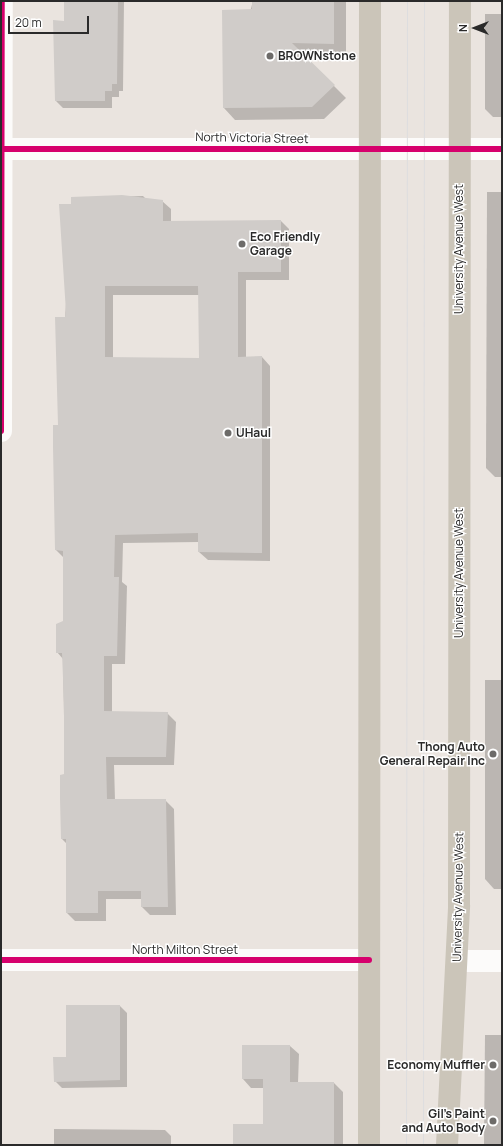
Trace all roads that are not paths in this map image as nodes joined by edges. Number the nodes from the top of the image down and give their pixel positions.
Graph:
1 (2, 1) edge
2 (370, 1) edge
3 (460, 1) edge
4 (461, 148) junction
5 (1, 149) edge
6 (502, 149) edge
7 (370, 150) junction
8 (1, 430) edge
9 (1, 960) edge
10 (369, 960) junction
11 (457, 961) junction
12 (502, 961) edge
13 (369, 1145) edge
14 (447, 1145) edge

1 - 5 street
2 - 7 main road
3 - 4 main road, University Avenue West
4 - 6 street, North Victoria Street
4 - 7 street, North Victoria Street
4 - 11 main road, University Avenue West
5 - 7 street, North Victoria Street
5 - 8 street
7 - 10 main road
9 - 10 street, North Milton Street
10 - 13 main road
11 - 12 street
11 - 14 main road, University Avenue West

